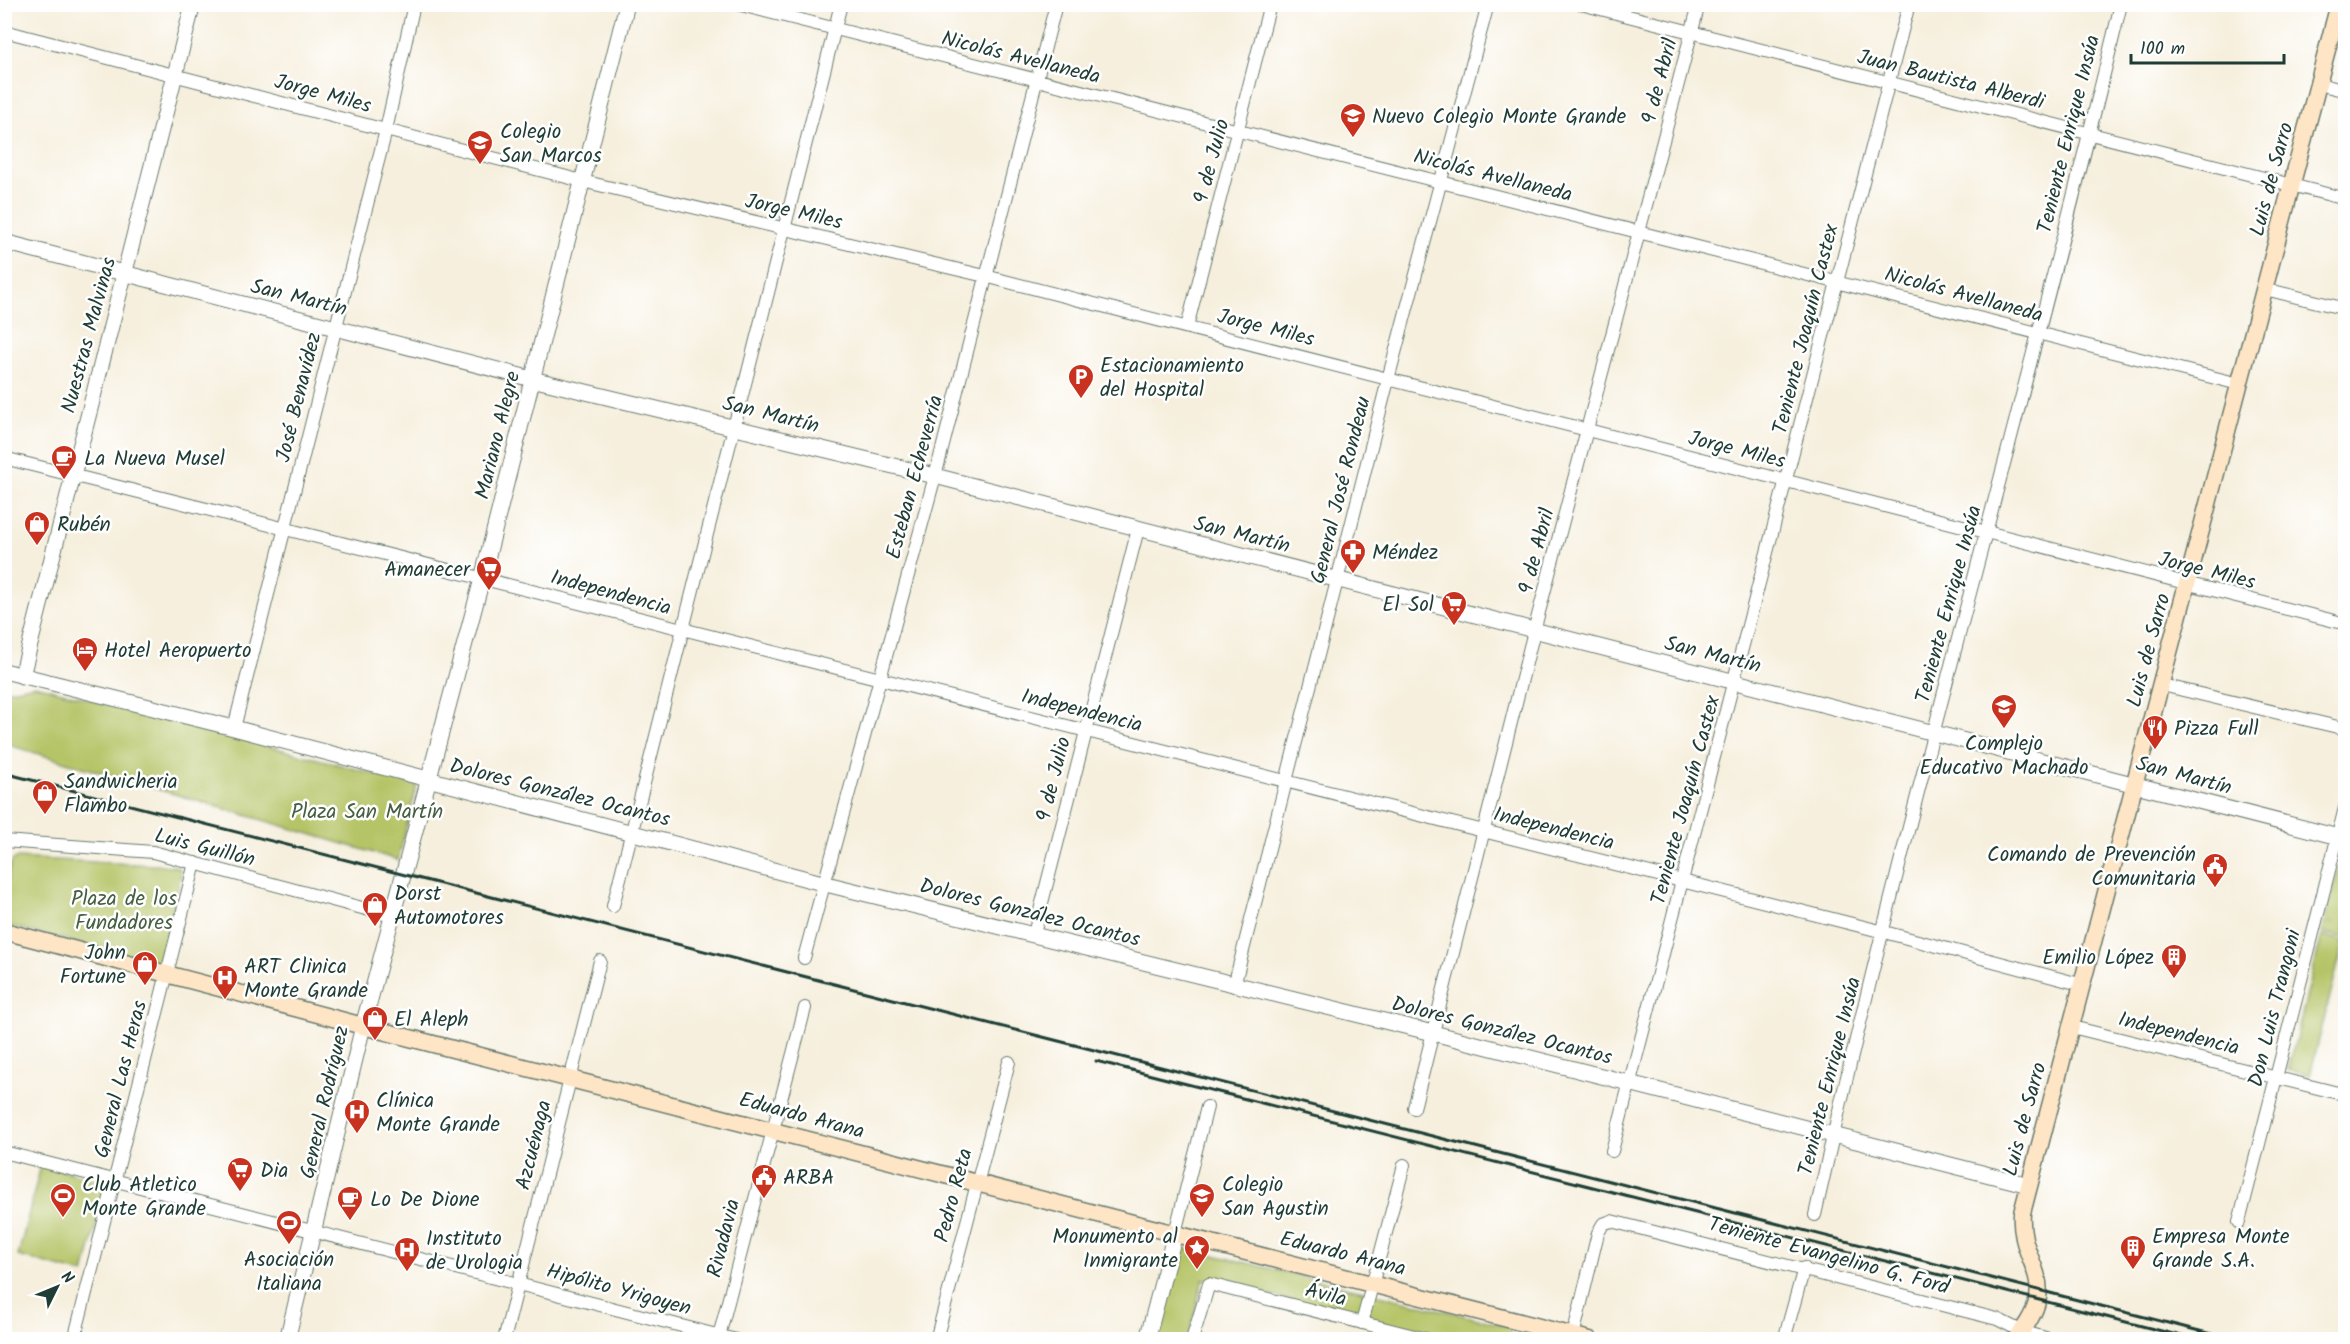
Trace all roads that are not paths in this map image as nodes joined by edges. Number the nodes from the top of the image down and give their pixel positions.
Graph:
1 (193, 4) edge
2 (414, 4) edge
3 (627, 4) edge
4 (736, 4) edge
5 (841, 4) edge
6 (1056, 4) edge
7 (1270, 4) edge
8 (1488, 4) edge
9 (1581, 4) edge
10 (1699, 4) edge
11 (1909, 4) edge
12 (2121, 4) edge
13 (2339, 4) edge
14 (834, 30) junction
15 (4, 31) edge
16 (1692, 33) junction
17 (176, 74) junction
18 (1036, 82) junction
19 (1888, 84) junction
20 (2319, 84) junction
21 (2346, 91) edge
22 (386, 130) junction
23 (1239, 131) junction
24 (2090, 133) junction
25 (582, 181) junction
26 (1439, 181) junction
27 (2293, 186) junction
28 (2346, 199) edge
29 (782, 228) junction
30 (1639, 233) junction
31 (4, 243) edge
32 (127, 274) junction
33 (985, 276) junction
34 (1837, 280) junction
35 (2265, 289) junction
36 (2346, 309) edge
37 (1187, 327) junction
38 (335, 328) junction
39 (2037, 333) junction
40 (1388, 378) junction
41 (532, 379) junction
42 (2239, 384) junction
43 (732, 426) junction
44 (1589, 432) junction
45 (4, 458) edge
46 (72, 475) junction
47 (935, 476) junction
48 (1786, 482) junction
49 (285, 528) junction
50 (1138, 529) junction
51 (1986, 534) junction
52 (482, 579) junction
53 (1337, 580) junction
54 (2189, 585) junction
55 (2346, 624) edge
56 (684, 631) junction
57 (1534, 631) junction
58 (4, 672) edge
59 (22, 676) junction
60 (881, 681) junction
61 (1736, 682) junction
62 (2162, 685) junction
63 (234, 728) junction
64 (2346, 729) edge
65 (1086, 731) junction
66 (1935, 732) junction
67 (1285, 780) junction
68 (428, 781) junction
69 (2136, 784) junction
70 (2346, 804) edge
71 (632, 831) junction
72 (1485, 831) junction
73 (2342, 838) edge
74 (4, 841) edge
75 (195, 862) junction
76 (402, 874) joint
77 (1684, 881) junction
78 (826, 884) junction
79 (613, 906) dead end
80 (392, 916) junction
81 (4, 931) edge
82 (1884, 932) junction
83 (1034, 934) junction
84 (804, 958) dead end
85 (600, 961) dead end
86 (167, 973) junction
87 (2083, 985) junction
88 (1234, 986) junction
89 (805, 1008) dead end
90 (363, 1026) junction
91 (2072, 1027) junction
92 (1433, 1033) junction
93 (1009, 1062) dead end
94 (2276, 1077) junction
95 (570, 1078) junction
96 (1630, 1085) junction
97 (2346, 1095) edge
98 (1207, 1107) dead end
99 (1414, 1108) dead end
100 (771, 1130) junction
101 (1833, 1136) junction
102 (4, 1152) edge
103 (1612, 1152) dead end
104 (1404, 1165) dead end
105 (115, 1179) junction
106 (976, 1183) junction
107 (2029, 1185) junction
108 (1815, 1215) dead end
109 (2239, 1222) dead end
110 (315, 1231) junction
111 (1175, 1233) junction
112 (1804, 1268) junction
113 (518, 1283) junction
114 (1372, 1283) junction
115 (1362, 1323) junction
116 (2018, 1335) edge
117 (718, 1337) edge
118 (1572, 1338) edge
119 (74, 1340) edge
120 (287, 1340) edge
121 (504, 1340) edge
122 (736, 1340) edge
123 (936, 1340) edge
124 (1147, 1340) edge
125 (1192, 1340) edge
126 (1430, 1340) edge
127 (1590, 1340) edge
128 (1784, 1340) edge
129 (2052, 1340) edge

1 - 17 street, Nuestras Malvinas
2 - 22 street, José Benavídez
3 - 25 street, Mariano Alegre
4 - 14 street, Nicolás Avellaneda
5 - 14 street
6 - 18 street, Esteban Echeverría
7 - 23 street, 9 de Julio
8 - 26 street, General José Rondeau
9 - 16 street, Juan Bautista Alberdi
10 - 16 street, 9 de Abril
11 - 19 street, Teniente Joaquín Castex
12 - 24 street, Teniente Enrique Insúa
13 - 20 main road, Luis de Sarro
14 - 18 street, Nicolás Avellaneda
14 - 29 street
15 - 17 street, Jorge Miles
16 - 19 street, Juan Bautista Alberdi
16 - 30 street, 9 de Abril
17 - 22 street, Jorge Miles
17 - 32 street, Nuestras Malvinas
18 - 23 street, Nicolás Avellaneda
18 - 33 street, Esteban Echeverría
19 - 24 street, Juan Bautista Alberdi
19 - 34 street, Teniente Joaquín Castex
20 - 21 street
20 - 27 main road, Luis de Sarro
22 - 25 street, Jorge Miles
22 - 38 street, José Benavídez
23 - 26 street, Nicolás Avellaneda
23 - 37 street, 9 de Julio
24 - 27 street, Juan Bautista Alberdi
24 - 39 street, Teniente Enrique Insúa
25 - 29 street, Jorge Miles
25 - 41 street, Mariano Alegre
26 - 30 street, Nicolás Avellaneda
26 - 40 street, General José Rondeau
27 - 28 street, Juan Bautista Alberdi
27 - 35 main road, Luis de Sarro
29 - 33 street, Jorge Miles
29 - 43 street
30 - 34 street, Nicolás Avellaneda
30 - 44 street, 9 de Abril
31 - 32 street, San Martín
32 - 38 street, San Martín
32 - 46 street, Nuestras Malvinas
33 - 37 street, Jorge Miles
33 - 47 street, Esteban Echeverría
34 - 39 street, Nicolás Avellaneda
34 - 48 street, Teniente Joaquín Castex
35 - 36 street
35 - 42 main road, Luis de Sarro
37 - 40 street, Jorge Miles
38 - 41 street, San Martín
38 - 49 street, José Benavídez
39 - 42 street, Nicolás Avellaneda
39 - 51 street, Teniente Enrique Insúa
40 - 44 street, Jorge Miles
40 - 53 street, General José Rondeau
41 - 43 street, San Martín
41 - 52 street, Mariano Alegre
42 - 54 main road, Luis de Sarro
43 - 47 street, San Martín
43 - 56 street
44 - 48 street, Jorge Miles
44 - 57 street, 9 de Abril
45 - 46 street, Independencia
46 - 49 street, Independencia
46 - 59 street, Nuestras Malvinas
47 - 50 street, San Martín
47 - 60 street, Esteban Echeverría
48 - 51 street, Jorge Miles
48 - 61 street, Teniente Joaquín Castex
49 - 52 street, Independencia
49 - 63 street, José Benavídez
50 - 53 street, San Martín
50 - 65 street, 9 de Julio
51 - 54 street, Jorge Miles
51 - 66 street, Teniente Enrique Insúa
52 - 56 street, Independencia
52 - 68 street, Mariano Alegre
53 - 57 street, San Martín
53 - 67 street, General José Rondeau
54 - 55 street, Jorge Miles
54 - 62 main road, Luis de Sarro
56 - 60 street, Independencia
56 - 71 street
57 - 61 street, San Martín
57 - 72 street, 9 de Abril
58 - 59 street, Dolores González Ocantos
59 - 63 street, Dolores González Ocantos
60 - 65 street, Independencia
60 - 78 street, Esteban Echeverría
61 - 66 street, San Martín
61 - 77 street, Teniente Joaquín Castex
62 - 64 street
62 - 69 main road, Luis de Sarro
63 - 68 street, Dolores González Ocantos
65 - 67 street, Independencia
65 - 83 street, 9 de Julio
66 - 69 street, San Martín
66 - 82 street, Teniente Enrique Insúa
67 - 72 street, Independencia
67 - 88 street, General José Rondeau
68 - 71 street, Dolores González Ocantos
68 - 76 street, Mariano Alegre
69 - 73 street, San Martín
69 - 87 main road, Luis de Sarro
70 - 73 street, Don Luis Trangoni
71 - 78 street, Dolores González Ocantos
71 - 79 street
72 - 77 street, Independencia
72 - 92 street, 9 de Abril
73 - 94 street, Don Luis Trangoni
74 - 75 street, Luis Guillón
75 - 80 street, Luis Guillón
75 - 86 street, General Las Heras
76 - 80 street, General Rodríguez
77 - 82 street, Independencia
77 - 96 street, Teniente Joaquín Castex
78 - 83 street, Dolores González Ocantos
78 - 84 street, Esteban Echeverría
80 - 90 street, General Rodríguez
81 - 86 main road, Eduardo Arana
82 - 87 street, Independencia
82 - 101 street, Teniente Enrique Insúa
83 - 88 street, Dolores González Ocantos
85 - 95 street, Azcuénaga
86 - 90 main road, Eduardo Arana
86 - 105 street, General Las Heras
87 - 91 main road, Luis de Sarro
88 - 92 street, Dolores González Ocantos
89 - 100 street, Rivadavia
90 - 95 main road, Eduardo Arana
90 - 110 street, General Rodríguez
91 - 94 street, Independencia
91 - 107 main road, Luis de Sarro
92 - 96 street, Dolores González Ocantos
92 - 99 street, 9 de Abril
93 - 106 street, Pedro Reta
94 - 97 street, Independencia
94 - 109 street, Don Luis Trangoni
95 - 100 main road, Eduardo Arana
95 - 113 street, Azcuénaga
96 - 101 street, Dolores González Ocantos
96 - 103 street, Teniente Joaquín Castex
98 - 111 street
100 - 106 main road, Eduardo Arana
100 - 117 street, Rivadavia
101 - 107 street, Dolores González Ocantos
101 - 108 street, Teniente Enrique Insúa
102 - 105 street, Hipólito Yrigoyen
104 - 114 street
105 - 110 street, Hipólito Yrigoyen
105 - 119 street, General Las Heras
106 - 111 main road, Eduardo Arana
106 - 123 street, Pedro Reta
107 - 116 main road, Luis de Sarro
110 - 113 street, Hipólito Yrigoyen
110 - 120 street, General Rodríguez
111 - 114 main road, Eduardo Arana
111 - 124 street
112 - 116 street, Teniente Evangelino G. Ford
112 - 118 street, Teniente Evangelino G. Ford
112 - 128 street
113 - 117 street, Hipólito Yrigoyen
113 - 121 street, Azcuénaga
114 - 115 street
114 - 118 main road, Eduardo Arana
115 - 125 street, Ávila
115 - 126 street, Ávila
116 - 129 street, Teniente Evangelino G. Ford
117 - 122 street, Hipólito Yrigoyen
118 - 127 main road, Eduardo Arana

